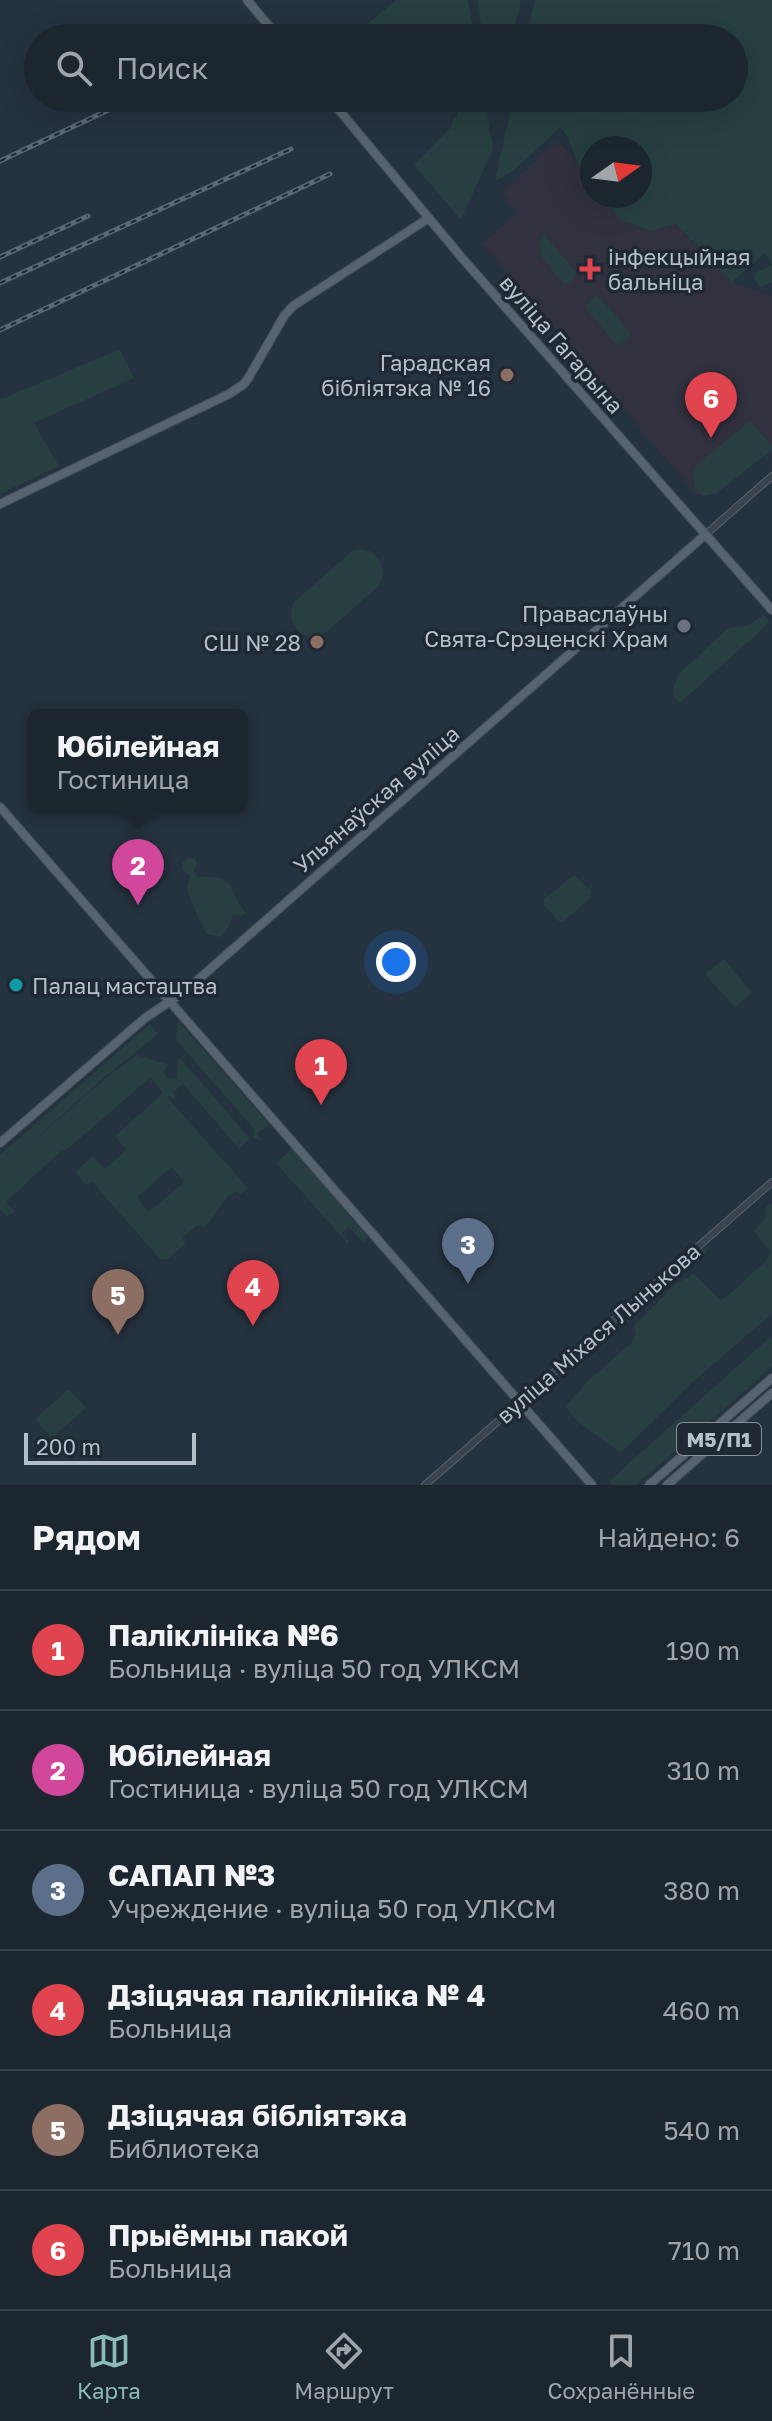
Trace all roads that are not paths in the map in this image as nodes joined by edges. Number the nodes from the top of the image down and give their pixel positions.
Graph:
1 (247, 0) edge
2 (267, 24) edge
3 (341, 112) edge
4 (429, 218) junction
5 (772, 476) edge
6 (0, 504) edge
7 (705, 535) junction
8 (772, 610) edge
9 (0, 807) edge
10 (169, 1001) junction
11 (0, 1143) edge
12 (772, 1182) edge
13 (772, 1378) edge
14 (772, 1393) edge
15 (519, 1402) junction
16 (425, 1485) edge
17 (592, 1485) edge
18 (649, 1485) edge
19 (667, 1485) edge

1 - 2 main road
3 - 4 main road, вуліца Гагарына
4 - 6 main road
4 - 7 main road, вуліца Гагарына
5 - 7 street, Ульянаўская вуліца
7 - 8 main road, вуліца Гагарына
7 - 10 main road, Ульянаўская вуліца
9 - 10 main road
10 - 11 main road, Ульянаўская вуліца
10 - 15 main road
12 - 15 street, вуліца Міхася Лынькова
13 - 18 main road, М5/П1
14 - 19 main road, М5/П1
15 - 16 street, вуліца Міхася Лынькова
15 - 17 main road

